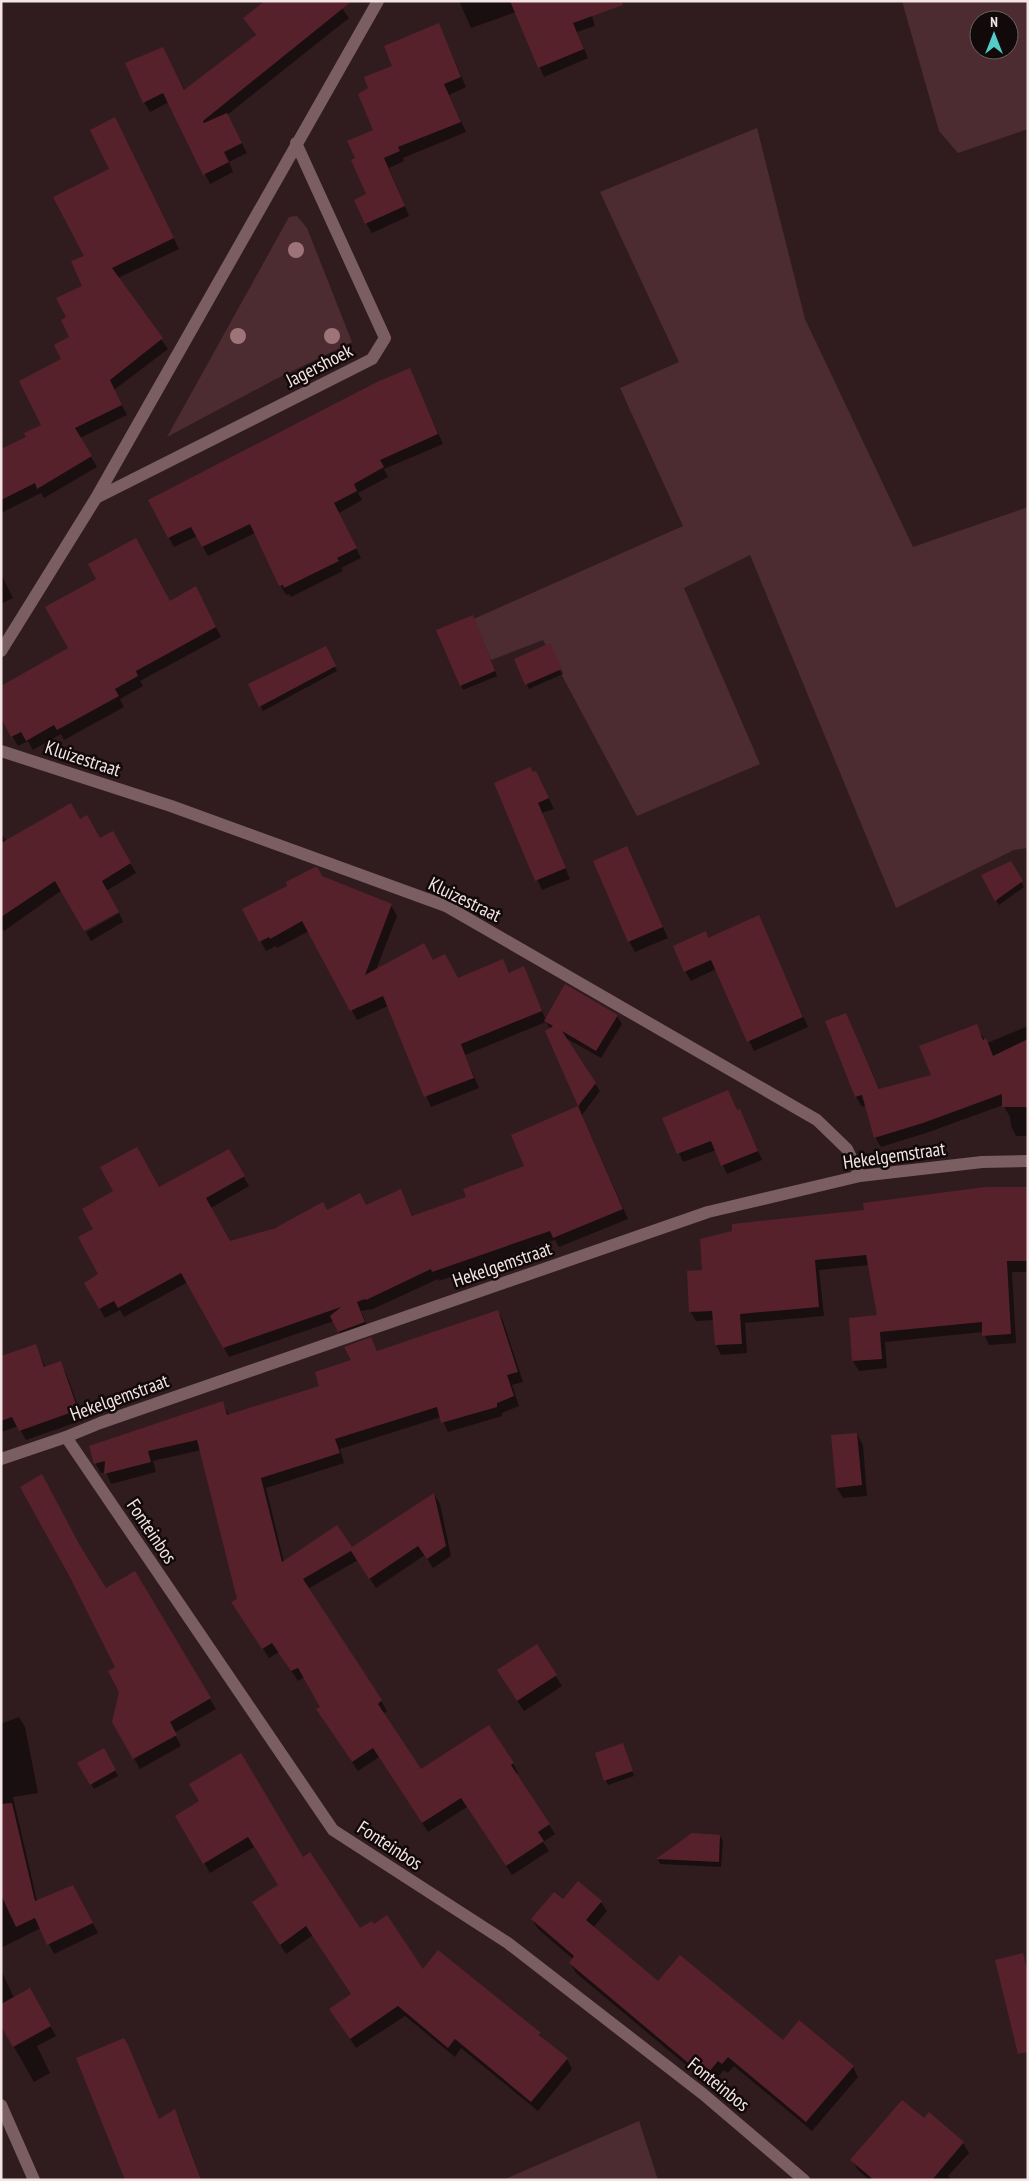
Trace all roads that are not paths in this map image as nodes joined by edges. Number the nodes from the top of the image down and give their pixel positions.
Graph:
1 (378, 1) edge
2 (296, 143) junction
3 (96, 498) junction
4 (1, 651) edge
5 (1, 751) edge
6 (1028, 1161) edge
7 (860, 1176) junction
8 (66, 1437) junction
9 (1, 1459) edge
10 (1, 2105) edge
11 (34, 2180) edge
12 (804, 2180) edge

1 - 2 street
2 - 3 street
2 - 3 street, Jagershoek
3 - 4 street
5 - 7 street, Kluizestraat
6 - 7 street, Hekelgemstraat
7 - 8 street, Hekelgemstraat
8 - 9 street, Hekelgemstraat
8 - 12 street, Fonteinbos
10 - 11 street

